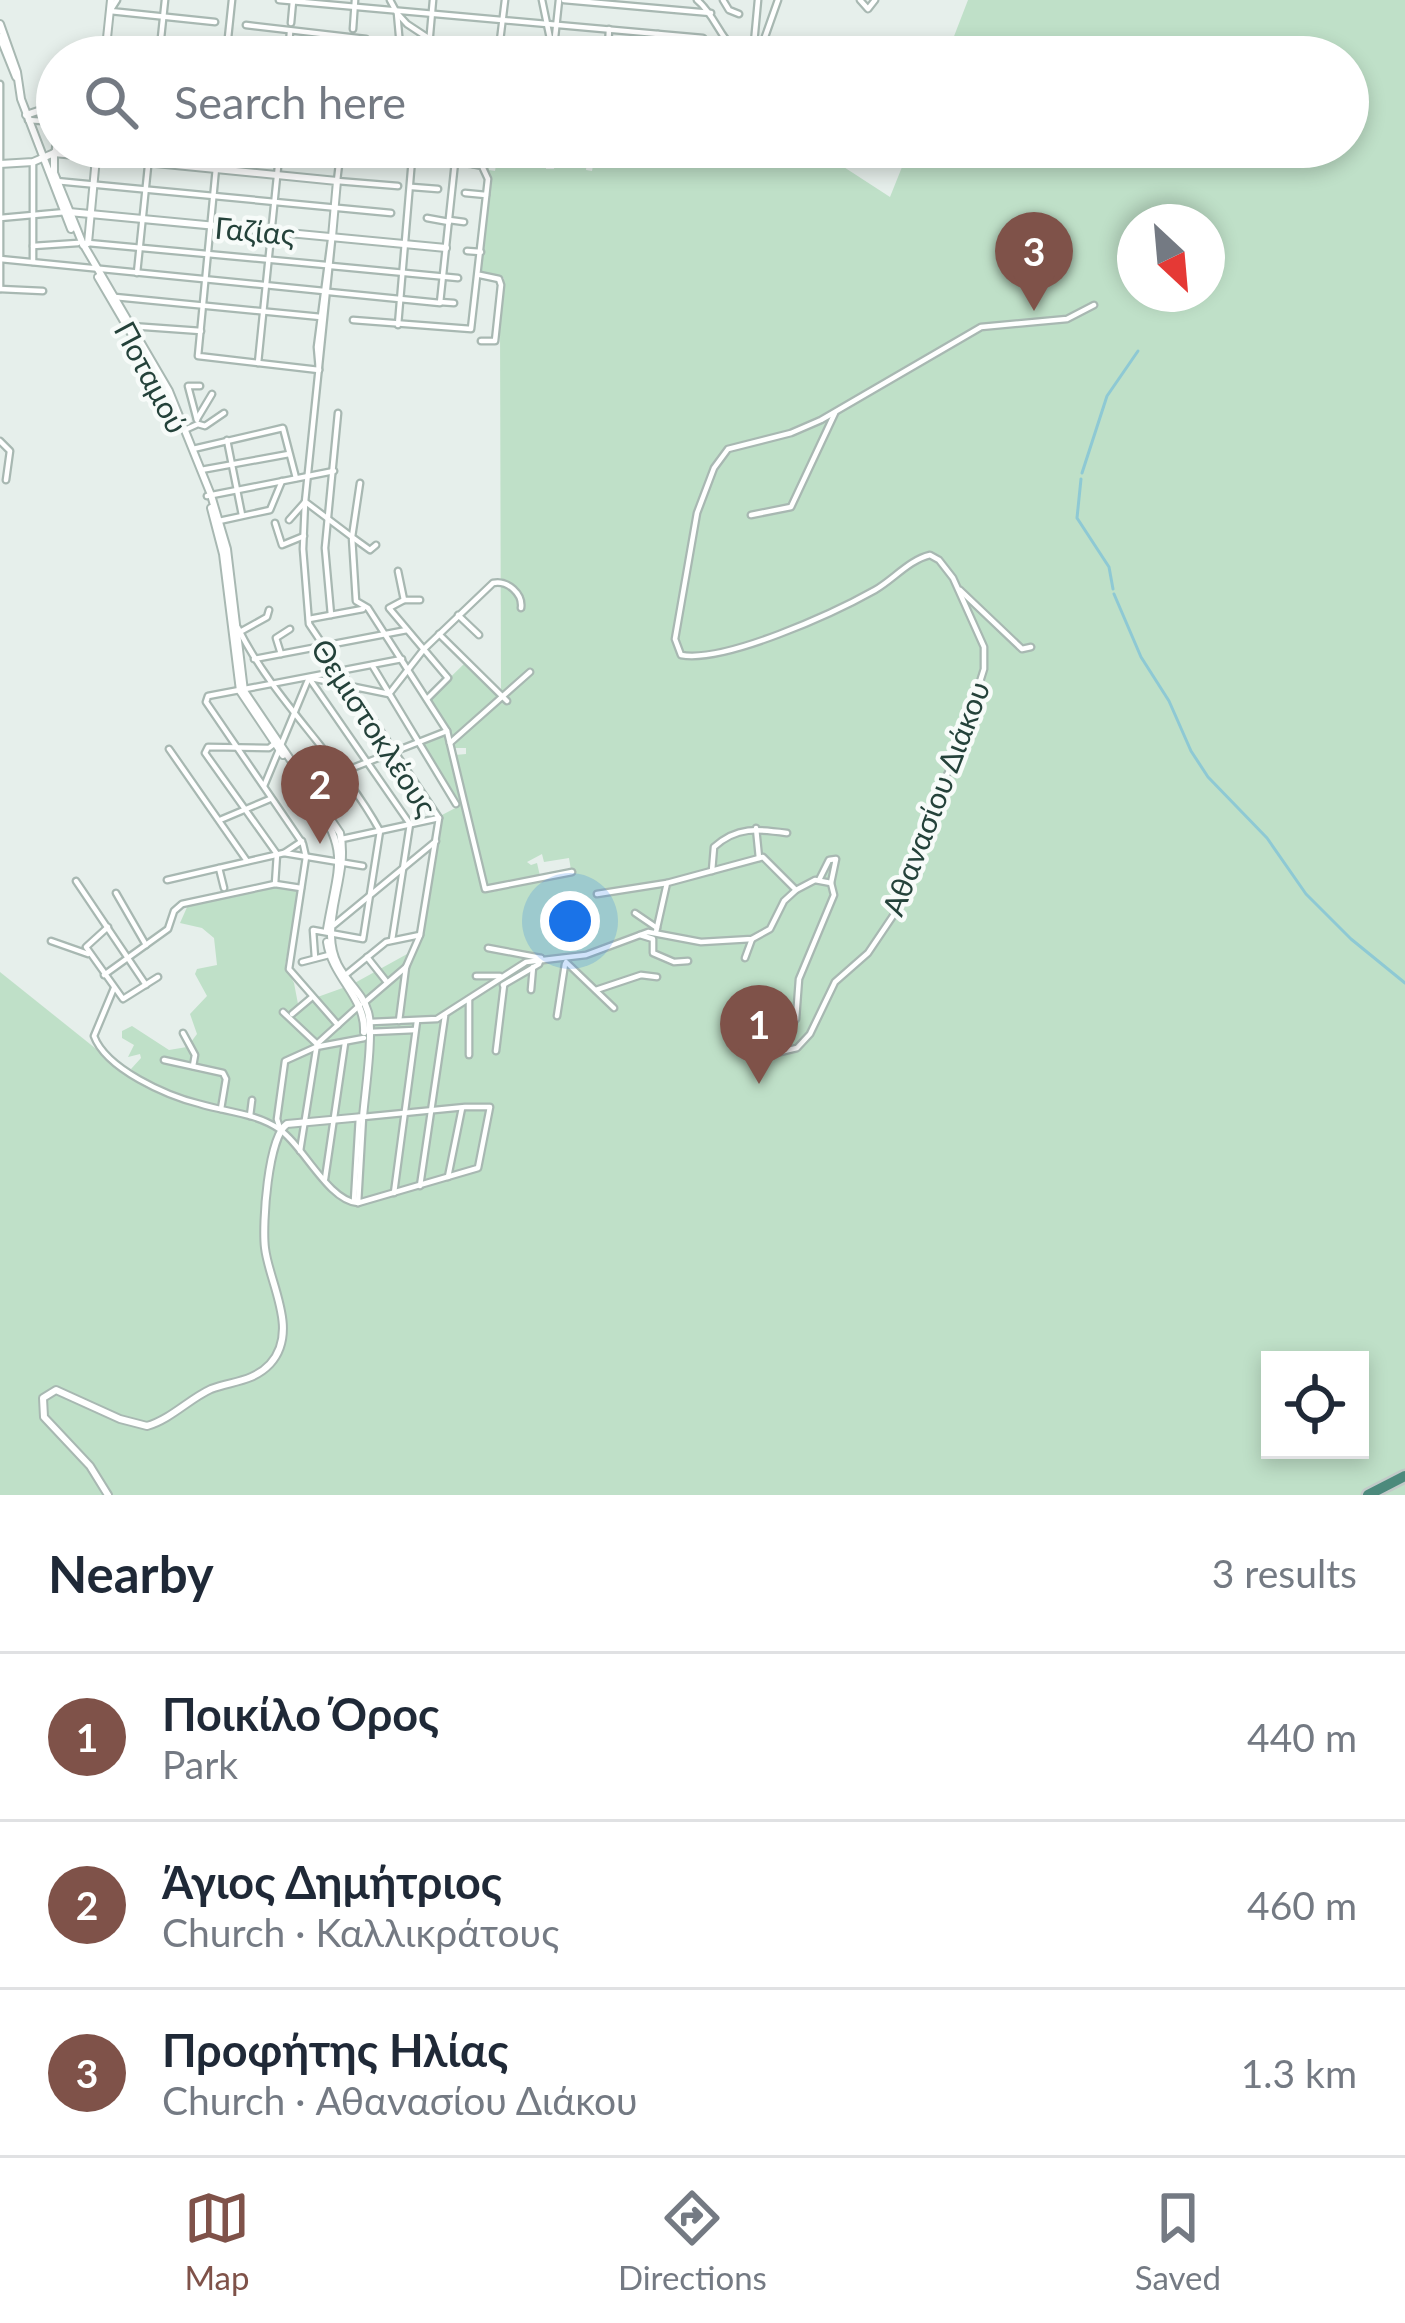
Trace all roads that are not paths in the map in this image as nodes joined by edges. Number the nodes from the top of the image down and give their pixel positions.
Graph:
1 (114, 0) edge
2 (165, 0) edge
3 (232, 0) edge
4 (279, 0) edge
5 (390, 0) edge
6 (433, 0) edge
7 (505, 0) edge
8 (542, 0) edge
9 (561, 0) edge
10 (697, 0) edge
11 (723, 0) edge
12 (758, 0) edge
13 (778, 0) edge
14 (860, 0) edge
15 (875, 0) edge
16 (293, 1) edge
17 (355, 3) edge
18 (612, 4) junction
19 (110, 11) junction
20 (397, 12) junction
21 (711, 13) junction
22 (431, 14) junction
23 (739, 14) dead end
24 (611, 16) dead end
25 (164, 17) junction
26 (503, 20) junction
27 (214, 22) dead end
28 (0, 23) edge
29 (246, 25) dead end
30 (547, 25) junction
31 (556, 26) junction
32 (291, 27) junction
33 (353, 28) dead end
34 (609, 29) junction
35 (658, 34) joint
36 (107, 36) edge
37 (161, 36) edge
38 (228, 36) edge
39 (290, 36) edge
40 (346, 36) edge
41 (399, 36) edge
42 (428, 36) edge
43 (429, 36) edge
44 (501, 36) edge
45 (551, 36) edge
46 (557, 36) edge
47 (609, 36) edge
48 (681, 36) edge
49 (724, 36) edge
50 (759, 36) edge
51 (766, 36) edge
52 (0, 37) edge
53 (16, 79) junction
54 (0, 84) edge
55 (36, 112) edge
56 (27, 117) junction
57 (36, 118) edge
58 (36, 141) edge
59 (36, 160) edge
60 (33, 162) junction
61 (1, 164) edge
62 (47, 168) edge
63 (55, 168) edge
64 (94, 168) edge
65 (148, 168) edge
66 (216, 168) joint
67 (278, 168) edge
68 (339, 168) edge
69 (414, 168) edge
70 (454, 168) edge
71 (480, 168) edge
72 (278, 175) junction
73 (56, 181) junction
74 (337, 181) junction
75 (93, 184) junction
76 (398, 187) dead end
77 (412, 187) junction
78 (146, 189) junction
79 (438, 189) dead end
80 (465, 193) dead end
81 (486, 195) junction
82 (213, 196) junction
83 (274, 202) junction
84 (335, 208) junction
85 (66, 212) junction
86 (391, 213) dead end
87 (90, 214) junction
88 (32, 215) junction
89 (1, 218) edge
90 (427, 218) dead end
91 (142, 219) junction
92 (449, 221) junction
93 (464, 222) dead end
94 (211, 226) junction
95 (271, 231) junction
96 (332, 237) junction
97 (83, 244) junction
98 (406, 245) junction
99 (33, 246) junction
100 (140, 247) junction
101 (446, 249) junction
102 (458, 251) dead end
103 (467, 251) dead end
104 (481, 252) junction
105 (208, 254) junction
106 (1, 259) edge
107 (268, 260) junction
108 (33, 262) junction
109 (328, 266) junction
110 (95, 268) junction
111 (137, 272) junction
112 (404, 274) junction
113 (478, 274) junction
114 (442, 278) junction
115 (458, 278) dead end
116 (206, 280) junction
117 (266, 286) junction
118 (0, 289) edge
119 (43, 291) dead end
120 (326, 292) junction
121 (115, 297) junction
122 (401, 298) junction
123 (440, 302) junction
124 (454, 303) dead end
125 (203, 305) junction
126 (463, 305) dead end
127 (1094, 305) dead end
128 (475, 306) junction
129 (264, 311) junction
130 (321, 316) junction
131 (353, 320) dead end
132 (398, 325) junction
133 (131, 326) junction
134 (201, 331) junction
135 (482, 341) dead end
136 (258, 363) junction
137 (319, 370) junction
138 (200, 386) dead end
139 (212, 394) dead end
140 (835, 412) junction
141 (224, 413) dead end
142 (338, 413) dead end
143 (197, 422) junction
144 (186, 430) junction
145 (227, 440) junction
146 (0, 441) edge
147 (194, 449) junction
148 (289, 454) junction
149 (232, 464) junction
150 (201, 470) junction
151 (334, 471) junction
152 (310, 475) junction
153 (296, 478) junction
154 (6, 480) dead end
155 (282, 481) junction
156 (360, 483) dead end
157 (237, 490) junction
158 (209, 496) junction
159 (305, 502) junction
160 (242, 515) junction
161 (751, 515) dead end
162 (289, 520) dead end
163 (219, 521) junction
164 (330, 522) junction
165 (275, 523) dead end
166 (304, 536) junction
167 (352, 537) junction
168 (376, 545) dead end
169 (398, 571) dead end
170 (491, 575) dead end
171 (500, 582) junction
172 (960, 590) junction
173 (404, 599) junction
174 (420, 600) dead end
175 (368, 608) junction
176 (520, 608) dead end
177 (269, 610) dead end
178 (332, 615) junction
179 (458, 615) junction
180 (309, 619) junction
181 (236, 622) junction
182 (290, 629) dead end
183 (407, 630) junction
184 (240, 632) junction
185 (385, 634) junction
186 (439, 634) junction
187 (479, 634) dead end
188 (323, 646) junction
189 (1030, 647) dead end
190 (424, 649) junction
191 (281, 654) junction
192 (254, 658) junction
193 (402, 659) junction
194 (372, 665) junction
195 (407, 668) junction
196 (340, 670) junction
197 (530, 672) dead end
198 (309, 678) junction
199 (274, 686) junction
200 (350, 687) junction
201 (242, 691) junction
202 (389, 694) junction
203 (504, 698) junction
204 (427, 699) junction
205 (296, 710) junction
206 (447, 731) junction
207 (419, 742) junction
208 (450, 742) junction
209 (278, 745) junction
210 (238, 747) junction
211 (169, 749) dead end
212 (395, 752) junction
213 (368, 762) junction
214 (340, 772) junction
215 (309, 785) junction
216 (264, 786) junction
217 (272, 798) junction
218 (456, 804) dead end
219 (246, 809) junction
220 (439, 818) junction
221 (220, 820) junction
222 (410, 824) junction
223 (756, 828) junction
224 (380, 831) junction
225 (787, 833) dead end
226 (342, 839) junction
227 (302, 841) junction
228 (436, 841) junction
229 (281, 853) junction
230 (306, 857) junction
231 (759, 858) junction
232 (247, 861) junction
233 (340, 862) junction
234 (363, 866) dead end
235 (219, 868) junction
236 (403, 871) junction
237 (712, 871) junction
238 (572, 872) dead end
239 (167, 880) dead end
240 (819, 880) junction
241 (76, 881) dead end
242 (667, 883) junction
243 (831, 883) junction
244 (275, 884) junction
245 (224, 888) dead end
246 (301, 888) junction
247 (796, 890) junction
248 (116, 893) dead end
249 (597, 894) dead end
250 (370, 896) junction
251 (634, 914) dead end
252 (108, 927) junction
253 (657, 930) junction
254 (329, 931) junction
255 (640, 934) junction
256 (420, 935) junction
257 (752, 939) junction
258 (392, 940) junction
259 (51, 941) dead end
260 (146, 945) junction
261 (488, 949) dead end
262 (88, 954) junction
263 (329, 955) junction
264 (367, 957) junction
265 (128, 958) junction
266 (316, 958) junction
267 (542, 958) junction
268 (745, 958) dead end
269 (565, 961) junction
270 (688, 961) dead end
271 (302, 962) dead end
272 (406, 967) junction
273 (533, 967) junction
274 (104, 975) junction
275 (158, 976) dead end
276 (476, 976) dead end
277 (343, 977) junction
278 (657, 977) dead end
279 (498, 978) junction
280 (387, 982) junction
281 (504, 985) junction
282 (146, 986) junction
283 (114, 988) junction
284 (531, 990) dead end
285 (596, 990) junction
286 (311, 998) junction
287 (470, 999) junction
288 (362, 1004) junction
289 (614, 1008) dead end
290 (283, 1012) dead end
291 (292, 1014) dead end
292 (445, 1016) junction
293 (557, 1016) dead end
294 (399, 1021) junction
295 (417, 1021) junction
296 (338, 1025) junction
297 (366, 1030) junction
298 (415, 1030) junction
299 (182, 1033) dead end
300 (345, 1041) junction
301 (316, 1046) junction
302 (496, 1051) dead end
303 (469, 1055) dead end
304 (164, 1060) dead end
305 (193, 1067) junction
306 (252, 1100) dead end
307 (221, 1108) junction
308 (462, 1108) junction
309 (432, 1111) junction
310 (404, 1114) junction
311 (250, 1116) junction
312 (361, 1117) junction
313 (333, 1120) junction
314 (304, 1123) junction
315 (280, 1129) junction
316 (300, 1151) junction
317 (448, 1177) junction
318 (325, 1180) junction
319 (420, 1186) junction
320 (394, 1193) junction
321 (356, 1203) junction
322 (1405, 1479) edge
323 (108, 1495) edge
324 (1368, 1495) edge
325 (1379, 1495) edge

1 - 19 street
2 - 25 street
3 - 38 street
4 - 16 street
5 - 20 street
6 - 22 street
7 - 26 street
8 - 30 street
9 - 18 street
9 - 31 street
10 - 21 street
11 - 23 street
12 - 50 street
13 - 51 street
14 - 15 street
16 - 17 street
16 - 32 street
17 - 20 street
17 - 33 street
18 - 21 street
18 - 24 street
19 - 25 street
19 - 36 street
20 - 22 street
20 - 41 street
20 - 42 street
21 - 49 street
22 - 26 street
22 - 43 street
25 - 27 street
25 - 37 street
26 - 30 street
26 - 44 street
28 - 53 street, Ποταμού
29 - 32 street
30 - 31 street
30 - 45 street
31 - 34 street
31 - 46 street
32 - 39 street
32 - 40 street
34 - 35 street
34 - 47 street
35 - 48 street
52 - 53 street, Ποταμού
53 - 54 street
53 - 56 street, Ποταμού
54 - 61 street
55 - 56 street
56 - 57 street
56 - 58 street, Ποταμού
59 - 60 street
60 - 61 street
60 - 88 street
61 - 89 street
62 - 85 street, Ποταμού
63 - 73 street, Ποταμού
64 - 75 street
65 - 78 street
66 - 72 street
66 - 82 street
67 - 72 street
68 - 74 street
69 - 77 street
70 - 92 street
71 - 81 street
72 - 74 street
72 - 83 street
73 - 75 street
73 - 85 street, Ποταμού
74 - 76 street
74 - 84 street
75 - 78 street
75 - 87 street
77 - 79 street
77 - 98 street
78 - 82 street
78 - 91 street
80 - 81 street
81 - 104 street
82 - 83 street
82 - 94 street
83 - 84 street
83 - 95 street
84 - 86 street
84 - 96 street
85 - 87 street, Γαζίας
85 - 88 street
85 - 97 street, Ποταμού
87 - 91 street, Γαζίας
87 - 97 street
88 - 89 street
88 - 99 street
89 - 106 street
90 - 92 street
91 - 94 street, Γαζίας
91 - 100 street
92 - 93 street
92 - 101 street
94 - 95 street, Γαζίας
94 - 105 street
95 - 96 street, Γαζίας
95 - 107 street
96 - 98 street, Γαζίας
96 - 109 street
97 - 99 street
97 - 100 street
97 - 110 street, Ποταμού
98 - 101 street, Γαζίας
98 - 112 street
99 - 108 street
100 - 105 street
100 - 111 street
101 - 102 street, Γαζίας
101 - 114 street
103 - 104 street
104 - 113 street
105 - 107 street
105 - 116 street
106 - 108 street
106 - 118 street
107 - 109 street
107 - 117 street
108 - 110 street
109 - 112 street
109 - 120 street
110 - 111 street
110 - 121 street, Ποταμού
110 - 158 street, Ποταμού
111 - 116 street
112 - 114 street
112 - 122 street
113 - 128 street
113 - 135 street
114 - 115 street
114 - 123 street
116 - 117 street
116 - 125 street
117 - 120 street
117 - 129 street
118 - 119 street
120 - 122 street
120 - 130 street
120 - 137 street
121 - 125 street
121 - 133 street, Ποταμού
122 - 123 street
122 - 132 street
123 - 124 street
125 - 129 street
125 - 134 street
126 - 128 street
127 - 140 street
128 - 132 street
129 - 130 street
129 - 136 street
130 - 137 street
131 - 132 street
133 - 134 street
133 - 144 street, Ποταμού
134 - 136 street
136 - 137 street
137 - 152 street, Θεμιστοκλέους
138 - 143 street
139 - 143 street
140 - 161 street
140 - 172 street
141 - 143 street
142 - 151 street
143 - 144 street
144 - 147 street, Ποταμού
145 - 147 street
145 - 148 street
145 - 149 street
146 - 154 street
147 - 150 street, Ποταμού
148 - 149 street
148 - 153 street
149 - 150 street
149 - 157 street
150 - 158 street, Ποταμού
151 - 152 street
151 - 164 street
152 - 153 street
152 - 159 street, Θεμιστοκλέους
153 - 155 street
155 - 157 street
155 - 160 street
156 - 167 street
157 - 158 street
157 - 160 street
158 - 163 street, Ποταμού
158 - 201 street, Ποταμού
159 - 162 street
159 - 164 street
159 - 166 street, Θεμιστοκλέους
160 - 163 street
163 - 181 street, Ποταμού
164 - 167 street
164 - 178 street
165 - 166 street
166 - 180 street, Θεμιστοκλέους
167 - 168 street
167 - 175 street
169 - 173 street
170 - 171 street
171 - 176 street
171 - 179 street
172 - 189 street
172 - 243 street, Αθανασίου Διάκου
173 - 174 street
173 - 183 street
175 - 178 street
175 - 185 street
177 - 184 street
178 - 180 street
179 - 186 street
179 - 187 street
180 - 188 street, Θεμιστοκλέους
181 - 184 street
181 - 201 street, Ποταμού
182 - 191 street
183 - 185 street
183 - 190 street
184 - 192 street
185 - 188 street
185 - 193 street
186 - 190 street
186 - 203 street
188 - 191 street
188 - 196 street, Θεμιστοκλέους
190 - 195 street
190 - 204 street
191 - 192 street
192 - 199 street
193 - 194 street
193 - 195 street
194 - 196 street
194 - 202 street
195 - 202 street
195 - 204 street
196 - 198 street
196 - 200 street, Θεμιστοκλέους
197 - 203 street
198 - 199 street
198 - 200 street
198 - 205 street
198 - 213 street
199 - 201 street
199 - 205 street
200 - 202 street
200 - 212 street, Θεμιστοκλέους
201 - 209 street
201 - 210 street
202 - 207 street
203 - 208 street
204 - 206 street
205 - 209 street
205 - 214 street
206 - 207 street
206 - 208 street
207 - 212 street
207 - 218 street
208 - 238 street
209 - 210 street
209 - 215 street
209 - 216 street
209 - 233 street
210 - 216 street
210 - 219 street
211 - 221 street
212 - 213 street
212 - 220 street, Θεμιστοκλέους
213 - 214 street
213 - 222 street
214 - 215 street
214 - 224 street
215 - 226 street
216 - 217 street
217 - 219 street
217 - 227 street
219 - 221 street
219 - 229 street
220 - 222 street
220 - 228 street, Θεμιστοκλέους
221 - 232 street
222 - 224 street
222 - 236 street
223 - 225 street
223 - 231 street
223 - 237 street
224 - 226 street
224 - 250 street
226 - 233 street
227 - 229 street
227 - 230 street
228 - 236 street
228 - 256 street, Θεμιστοκλέους
229 - 230 street
229 - 232 street
229 - 244 street
230 - 233 street
230 - 246 street
231 - 237 street
231 - 247 street
232 - 235 street
233 - 234 street
233 - 254 street
235 - 239 street
235 - 245 street
236 - 250 street
236 - 258 street
237 - 242 street
240 - 243 street
240 - 243 street
240 - 247 street
241 - 252 street
242 - 249 street
242 - 253 street
244 - 246 street
244 - 260 street
246 - 286 street
247 - 257 street
248 - 260 street
250 - 254 street
250 - 254 street
251 - 253 street
252 - 262 street
252 - 265 street
253 - 255 street
253 - 257 street
254 - 263 street
254 - 266 street
254 - 277 street
255 - 269 street
255 - 270 street
256 - 258 street
256 - 272 street, Θεμιστοκλέους
257 - 268 street
258 - 264 street
259 - 262 street
260 - 265 street
261 - 267 street
262 - 274 street
263 - 266 street
263 - 288 street
264 - 277 street
264 - 280 street
265 - 274 street
265 - 282 street
266 - 271 street
267 - 269 street
267 - 273 street
267 - 279 street
269 - 285 street
269 - 293 street
272 - 280 street
272 - 294 street, Θεμιστοκλέους
273 - 281 street
273 - 284 street
274 - 283 street
275 - 282 street
276 - 279 street
277 - 288 street
278 - 285 street
279 - 281 street
279 - 287 street
280 - 288 street
281 - 302 street
282 - 283 street
283 - 307 street
285 - 289 street
286 - 291 street
286 - 296 street
287 - 292 street
287 - 303 street
288 - 296 street
288 - 297 street
290 - 301 street
292 - 295 street
292 - 309 street
294 - 295 street
294 - 297 street
295 - 298 street
296 - 301 street
297 - 298 street
297 - 300 street
297 - 312 street
298 - 310 street
299 - 305 street
300 - 301 street
300 - 313 street
301 - 314 street
301 - 315 street
304 - 305 street
305 - 307 street
306 - 311 street
307 - 311 street
308 - 309 street
308 - 317 street
308 - 317 street
309 - 310 street
309 - 319 street
310 - 312 street
310 - 320 street
311 - 315 street
312 - 313 street
312 - 321 street
313 - 314 street
313 - 318 street
314 - 315 street
314 - 316 street
315 - 316 street
315 - 323 street
316 - 318 street
317 - 319 street
318 - 321 street
319 - 320 street
320 - 321 street
322 - 324 highway
322 - 325 highway

